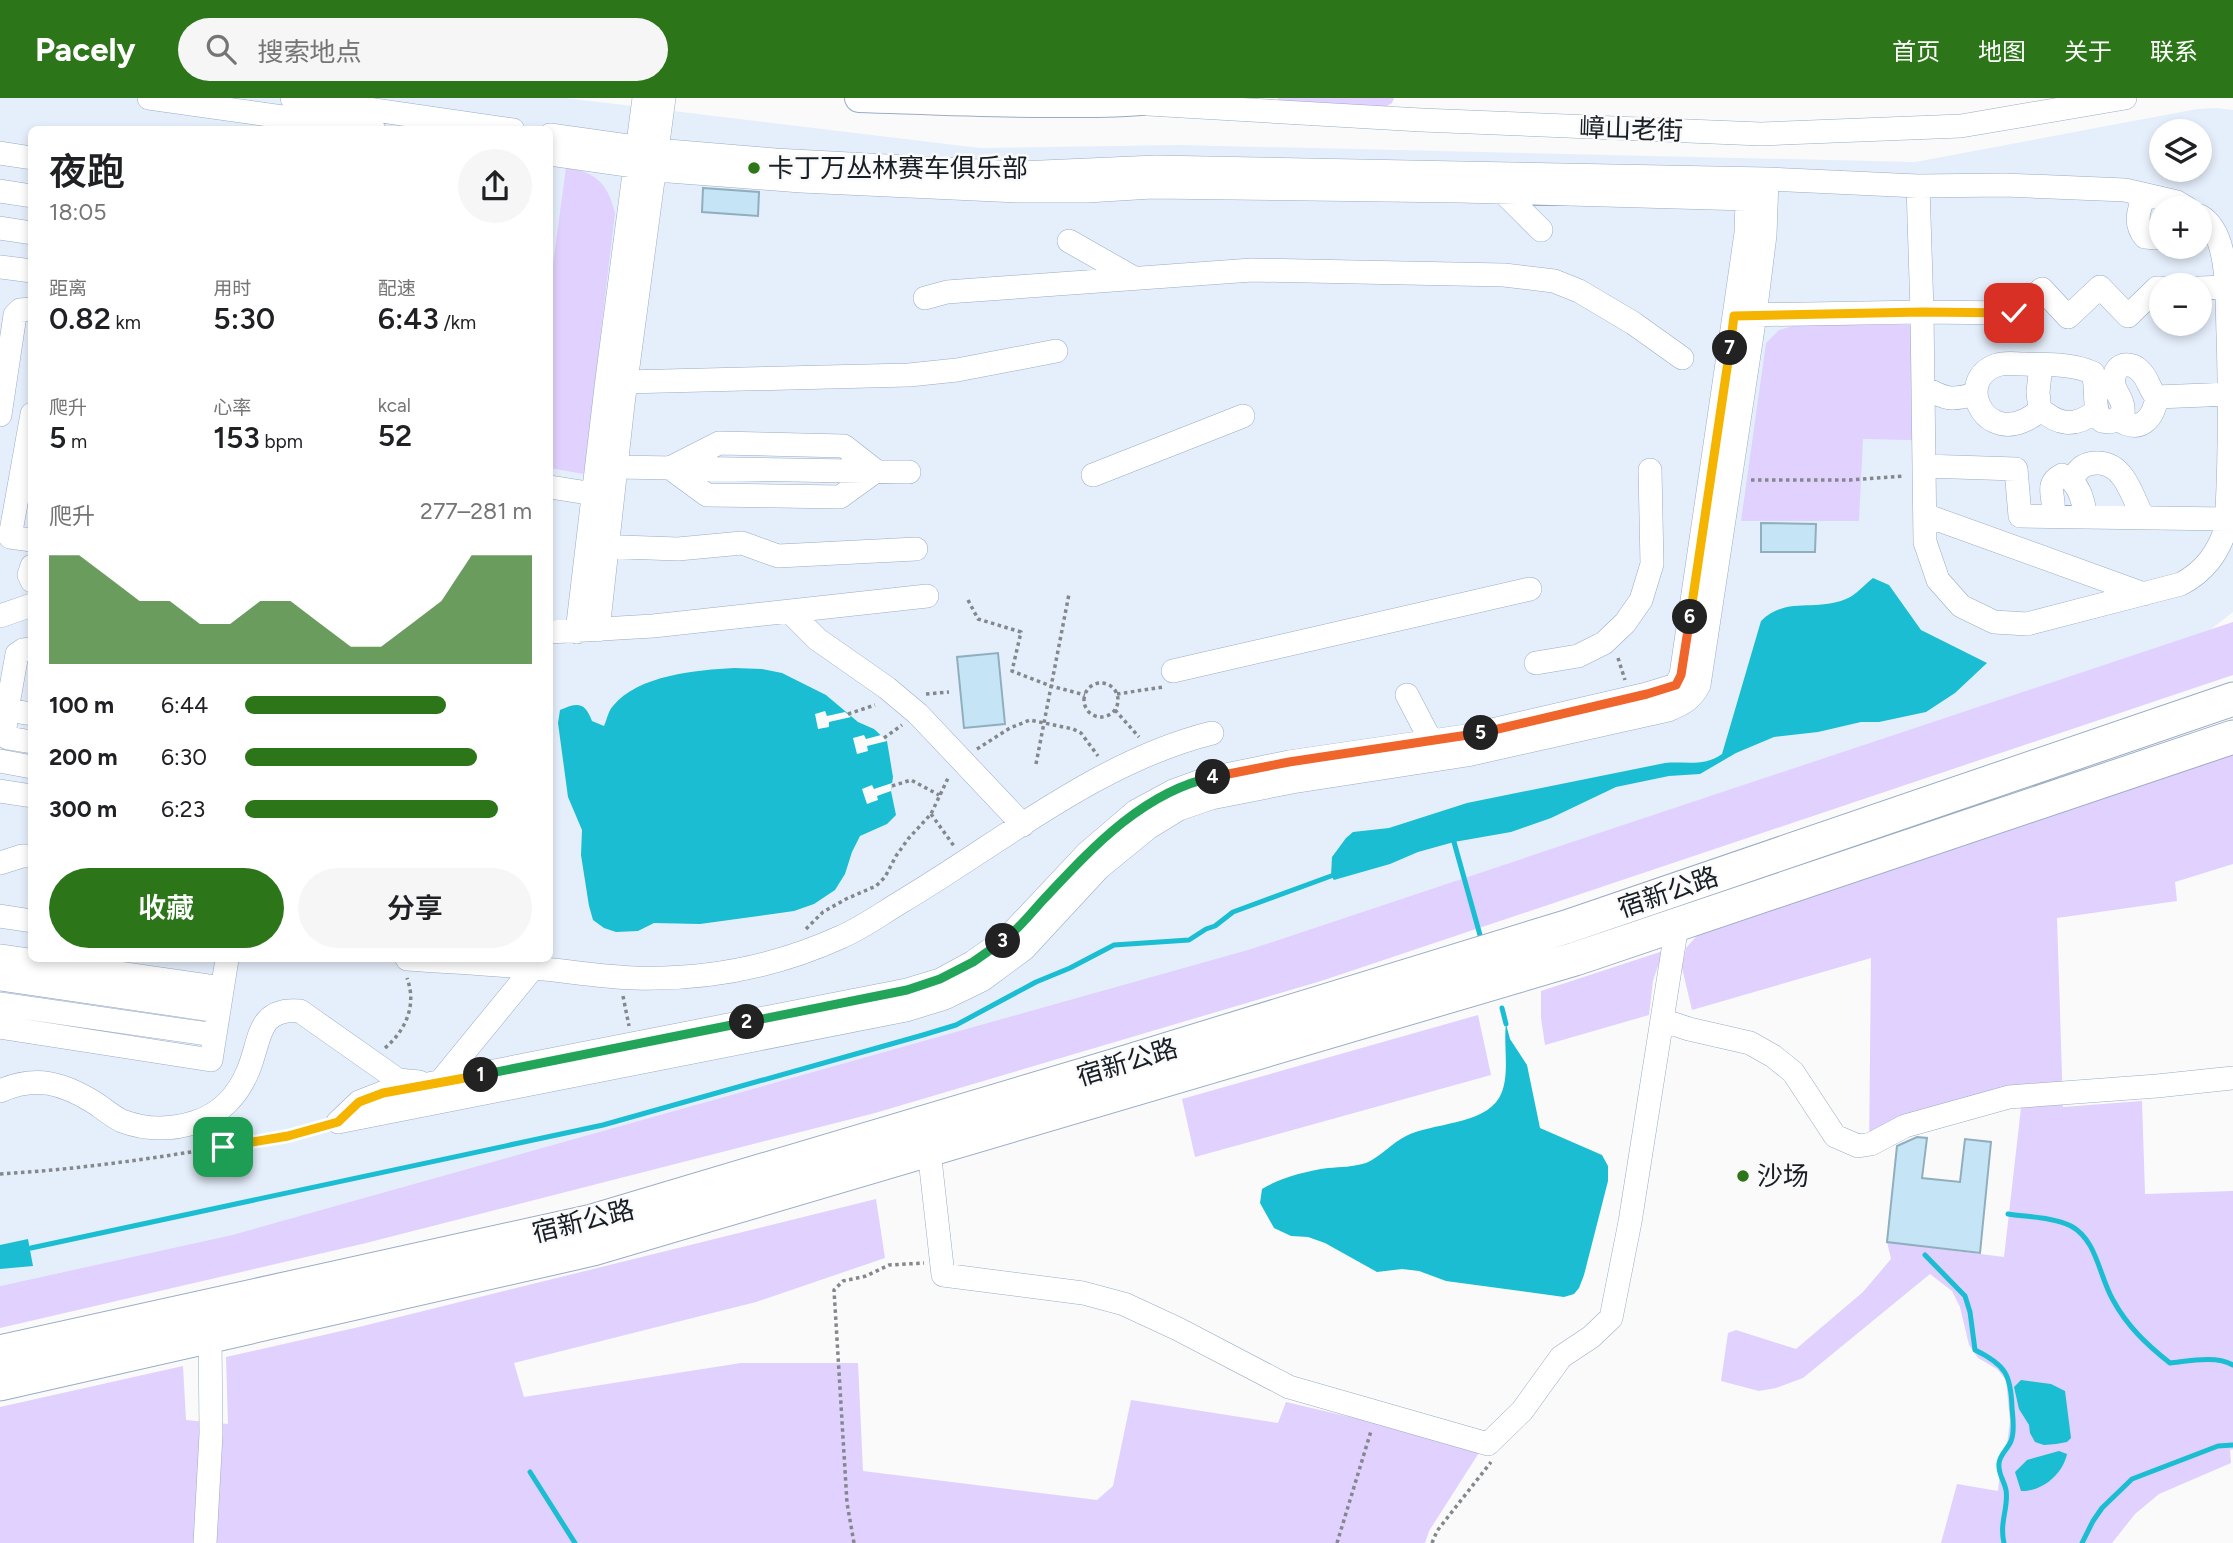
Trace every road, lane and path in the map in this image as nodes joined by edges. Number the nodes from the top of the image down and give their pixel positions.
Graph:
1 (149, 98) edge
2 (292, 98) edge
3 (643, 98) edge
4 (664, 98) edge
5 (859, 98) edge
6 (1169, 98) edge
7 (2121, 98) edge
8 (1135, 103) junction
9 (1418, 109) edge
10 (350, 121) edge
11 (441, 126) edge
12 (553, 136) edge
13 (0, 153) edge
14 (553, 154) edge
15 (28, 157) edge
16 (646, 158) junction
17 (1767, 179) junction
18 (1918, 186) junction
19 (0, 191) edge
20 (1503, 192) junction
21 (28, 195) edge
22 (2145, 195) junction
23 (2150, 196) edge
24 (0, 228) edge
25 (1541, 230) dead end
26 (2212, 231) edge
27 (28, 232) edge
28 (2149, 237) edge
29 (1069, 241) dead end
30 (0, 267) edge
31 (28, 270) edge
32 (1134, 278) junction
33 (2226, 287) junction
34 (2212, 288) edge
35 (2149, 296) edge
36 (925, 298) dead end
37 (28, 309) edge
38 (1922, 312) junction
39 (1745, 315) junction
40 (1056, 351) dead end
41 (1682, 358) dead end
42 (2041, 365) junction
43 (616, 380) junction
44 (1923, 387) junction
45 (1975, 394) junction
46 (2230, 394) junction
47 (2157, 397) junction
48 (2039, 408) junction
49 (0, 415) edge
50 (1243, 416) dead end
51 (2106, 416) junction
52 (28, 436) edge
53 (607, 466) junction
54 (1650, 470) dead end
55 (1924, 470) junction
56 (909, 472) dead end
57 (1093, 475) dead end
58 (2072, 479) junction
59 (1731, 480) junction
60 (553, 487) edge
61 (594, 494) junction
62 (1924, 515) junction
63 (2052, 516) junction
64 (2086, 517) junction
65 (2143, 518) junction
66 (2226, 519) junction
67 (28, 539) edge
68 (597, 546) junction
69 (916, 549) dead end
70 (1530, 589) dead end
71 (1069, 594) dead end
72 (2144, 594) junction
73 (927, 596) dead end
74 (968, 600) dead end
75 (28, 606) edge
76 (790, 612) junction
77 (0, 616) edge
78 (588, 631) junction
79 (553, 632) edge
80 (1611, 635) junction
81 (28, 649) edge
82 (1536, 663) dead end
83 (1170, 678) joint
84 (1051, 686) junction
85 (1117, 694) junction
86 (1085, 695) junction
87 (1407, 695) dead end
88 (897, 697) junction
89 (1630, 698) junction
90 (2233, 699) edge
91 (7, 710) junction
92 (1115, 710) junction
93 (28, 713) edge
94 (848, 714) dead end
95 (1044, 723) junction
96 (1212, 733) dead end
97 (2233, 737) edge
98 (28, 741) edge
99 (1432, 750) junction
100 (1153, 753) junction
101 (960, 760) junction
102 (0, 761) edge
103 (1036, 764) dead end
104 (28, 766) edge
105 (1108, 773) junction
106 (892, 786) dead end
107 (0, 791) edge
108 (28, 795) edge
109 (939, 795) junction
110 (931, 814) junction
111 (1023, 825) junction
112 (28, 856) edge
113 (965, 862) junction
114 (0, 863) edge
115 (0, 916) edge
116 (28, 920) edge
117 (1677, 925) junction
118 (0, 956) edge
119 (789, 957) junction
120 (28, 962) edge
121 (30, 962) edge
122 (226, 962) edge
123 (406, 963) edge
124 (533, 968) junction
125 (618, 977) junction
126 (0, 979) edge
127 (220, 1000) junction
128 (0, 1004) edge
129 (1662, 1020) junction
130 (0, 1027) edge
131 (215, 1035) junction
132 (633, 1045) junction
133 (369, 1060) junction
134 (2233, 1077) edge
135 (0, 1091) edge
136 (441, 1092) junction
137 (338, 1122) joint
138 (929, 1150) junction
139 (0, 1174) edge
140 (942, 1262) junction
141 (211, 1336) junction
142 (0, 1352) edge
143 (0, 1384) edge
144 (1376, 1413) junction
145 (1488, 1444) junction
146 (205, 1543) edge
147 (854, 1543) edge
148 (1337, 1543) edge
149 (1432, 1543) edge

1 - 10 street
2 - 10 street
3 - 16 street
4 - 16 street
5 - 8 main road
6 - 8 main road
7 - 9 street, 嶂山老街
8 - 9 street, 嶂山老街
10 - 11 street
12 - 16 street
13 - 15 street
14 - 16 street
16 - 17 street
16 - 20 street
16 - 43 street
17 - 18 street
17 - 39 street
18 - 22 street
18 - 38 street
19 - 21 street
20 - 25 street
20 - 39 street
22 - 23 street
22 - 28 street
24 - 27 street
26 - 33 street
29 - 32 street
30 - 31 street
32 - 36 street
32 - 41 street
33 - 34 street
33 - 46 street
35 - 38 street
37 - 49 street
38 - 39 street
38 - 44 street
39 - 59 street
39 - 89 street
40 - 43 street
42 - 45 street
42 - 48 street
42 - 51 street
43 - 53 street
44 - 45 street
44 - 55 street
45 - 48 street
46 - 47 street
46 - 66 street
47 - 51 street
47 - 51 street
48 - 51 street
50 - 57 street
52 - 67 street
53 - 56 street
53 - 61 street
53 - 68 street
54 - 80 street
55 - 59 path
55 - 62 street
55 - 63 street
58 - 63 street
58 - 64 street
58 - 65 street
59 - 99 street
60 - 61 street
61 - 68 street
62 - 72 street
62 - 72 street
63 - 64 street
64 - 65 street
65 - 66 street
66 - 72 street
68 - 69 street
68 - 78 street
70 - 83 street
71 - 84 path
73 - 76 street
74 - 84 path
75 - 77 street
76 - 78 street
76 - 88 street
78 - 79 street
80 - 82 street
80 - 89 path
81 - 91 street
83 - 85 path
84 - 86 path
84 - 95 path
85 - 86 path
85 - 92 path
86 - 92 path
87 - 99 street
88 - 94 path
88 - 101 street
89 - 99 street
90 - 142 highway, 宿新公路
91 - 93 street
91 - 98 street
92 - 100 path
95 - 101 path
95 - 103 path
95 - 105 path
96 - 100 street
97 - 117 highway, 宿新公路
99 - 132 street
99 - 136 street
100 - 105 street
101 - 109 path
101 - 111 street
102 - 104 street
105 - 111 street
106 - 109 path
107 - 108 street
109 - 110 path
110 - 113 path
110 - 119 path
111 - 113 street
112 - 114 street
113 - 119 street
115 - 116 street
117 - 129 street
117 - 138 highway, 宿新公路
118 - 120 street
119 - 125 street
121 - 127 street
122 - 127 street
123 - 124 street
123 - 133 path
124 - 125 street
124 - 136 street
125 - 132 path
126 - 127 street
127 - 131 street
128 - 131 street
129 - 134 street
129 - 145 street
130 - 131 street
132 - 136 street
133 - 135 street
133 - 136 street
136 - 137 street
137 - 139 path
138 - 140 street
138 - 141 highway, 宿新公路
140 - 144 street
140 - 147 path
141 - 143 highway, 宿新公路
141 - 146 street
144 - 145 street
144 - 148 path
145 - 149 path

